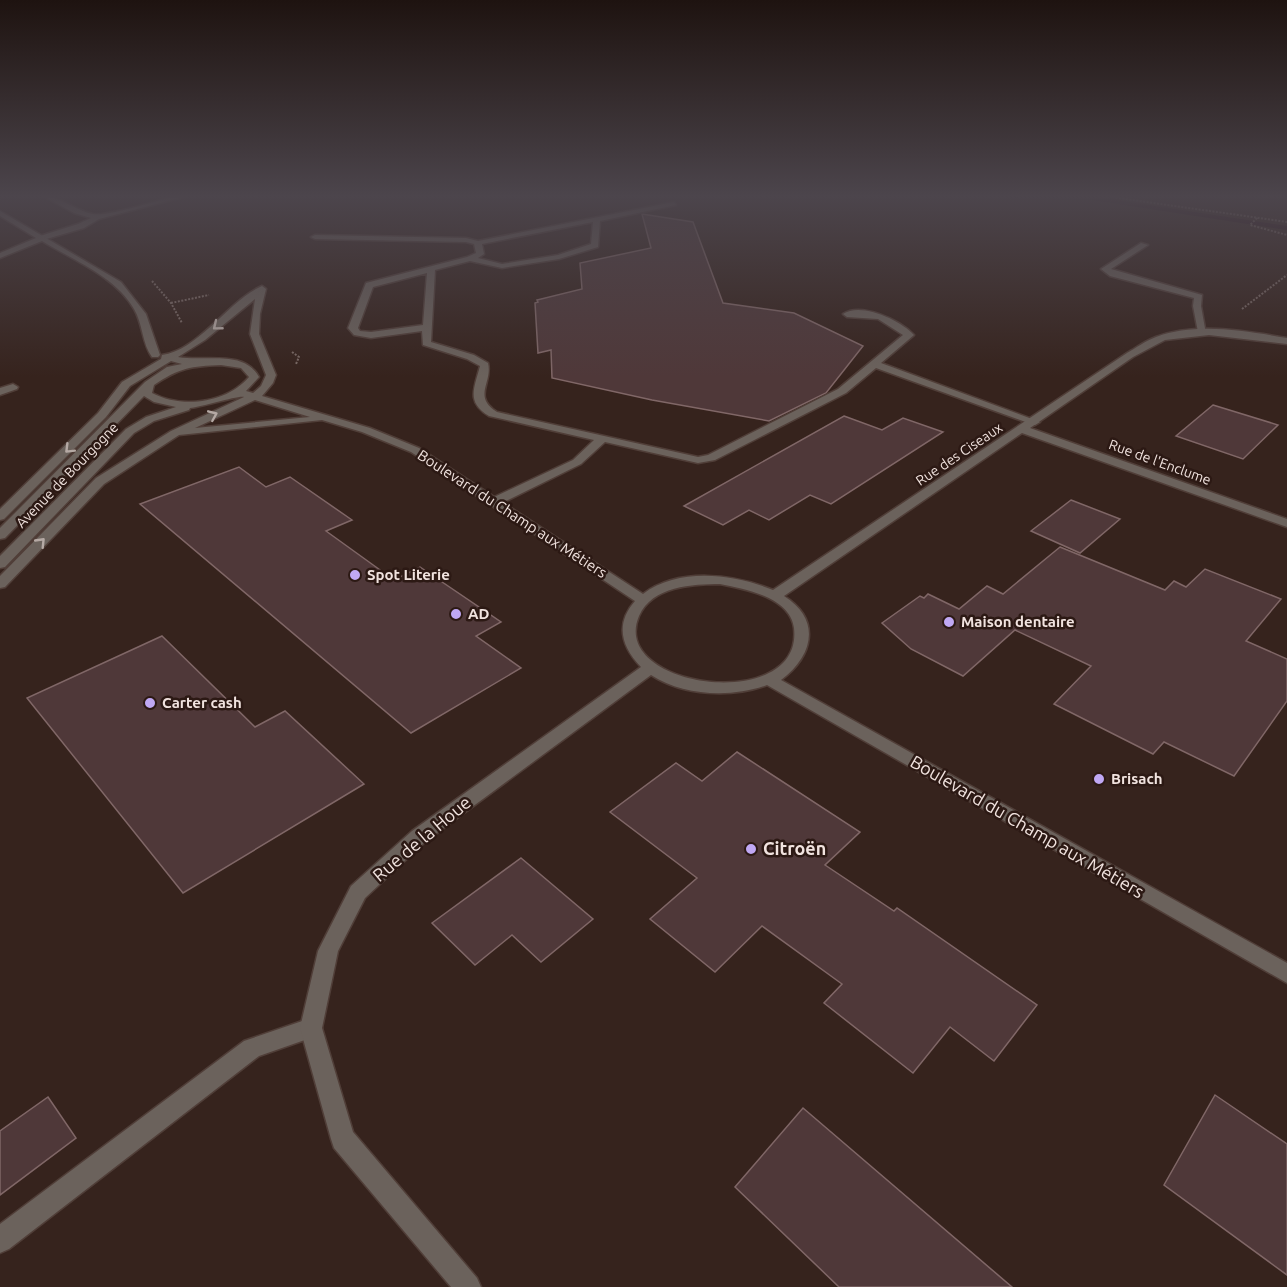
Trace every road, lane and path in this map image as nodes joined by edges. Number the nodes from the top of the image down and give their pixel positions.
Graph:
1 (74, 257) edge
2 (475, 257) edge
3 (559, 257) edge
4 (1124, 257) edge
5 (470, 260) junction
6 (432, 269) junction
7 (1287, 275) edge
8 (847, 314) dead end
9 (428, 327) junction
10 (1203, 332) junction
11 (1252, 335) junction
12 (1287, 341) edge
13 (170, 358) junction
14 (154, 361) junction
15 (198, 363) junction
16 (875, 364) junction
17 (150, 384) junction
18 (13, 387) dead end
19 (0, 392) edge
20 (239, 392) junction
21 (255, 396) junction
22 (196, 404) junction
23 (327, 418) junction
24 (1035, 422) junction
25 (1022, 429) junction
26 (175, 434) junction
27 (603, 438) junction
28 (494, 502) junction
29 (0, 516) edge
30 (1287, 523) edge
31 (0, 535) edge
32 (0, 564) edge
33 (0, 584) edge
34 (774, 596) junction
35 (643, 600) junction
36 (650, 668) junction
37 (768, 680) junction
38 (1287, 974) edge
39 (311, 1028) junction
40 (0, 1240) edge
41 (468, 1287) edge

1 - 14 street
2 - 5 street
3 - 5 street
4 - 10 street
5 - 6 street
6 - 9 street
6 - 9 street
7 - 11 path
8 - 16 street
9 - 27 street
10 - 11 street, Rue des Ciseaux
10 - 24 street, Rue des Ciseaux
11 - 12 street, Rue des Ciseaux
13 - 14 street, Avenue de Bourgogne
13 - 15 street
21 -> 13 street, Avenue de Bourgogne
14 - 17 street
14 -> 29 street, Avenue de Bourgogne
15 - 17 street, Avenue de Bourgogne
15 - 20 street
16 - 24 street
16 - 27 street
17 - 22 street
17 - 31 street, Avenue de Bourgogne
18 - 19 street
20 - 21 street, Boulevard du Champ aux Métiers
20 - 22 street
21 - 23 street, Boulevard du Champ aux Métiers
26 -> 21 street, Avenue de Bourgogne
22 - 32 street, Avenue de Bourgogne
23 - 26 street
23 - 28 street, Boulevard du Champ aux Métiers
24 - 25 street, Rue des Ciseaux
25 - 30 street, Rue de l'Enclume
25 - 34 street, Rue des Ciseaux
33 -> 26 street, Avenue de Bourgogne
27 - 28 street
28 - 35 street, Boulevard du Champ aux Métiers
34 - 35 street
34 - 37 street
35 - 36 street
36 - 37 street
36 - 39 street, Rue de la Houe
37 - 38 street, Boulevard du Champ aux Métiers
39 - 40 street
39 - 41 street, Rue de la Houe

